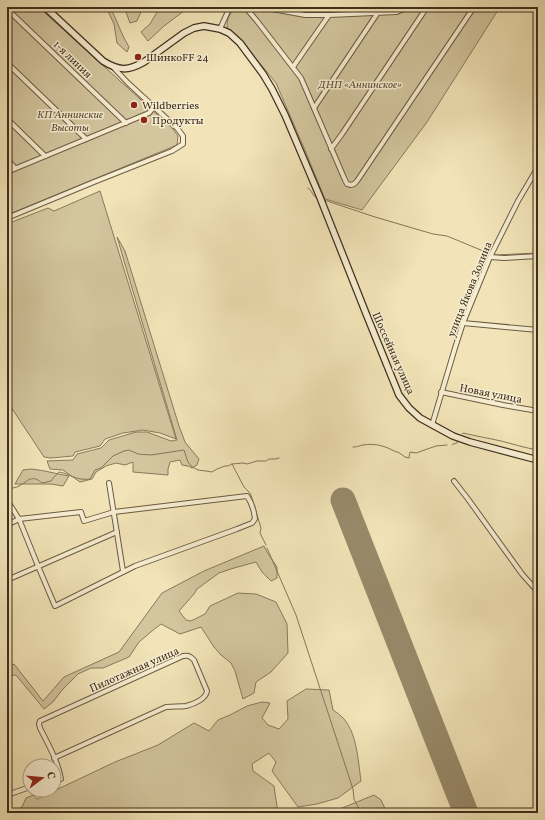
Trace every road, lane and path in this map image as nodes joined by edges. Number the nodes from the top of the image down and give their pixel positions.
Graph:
1 (45, 7) edge
2 (408, 7) edge
3 (427, 7) edge
4 (474, 7) edge
5 (7, 8) edge
6 (246, 8) junction
7 (376, 14) junction
8 (329, 15) junction
9 (220, 29) junction
10 (7, 63) edge
11 (112, 66) junction
12 (293, 67) junction
13 (154, 107) junction
14 (314, 108) junction
15 (7, 119) edge
16 (126, 123) junction
17 (86, 139) junction
18 (331, 149) junction
19 (45, 156) junction
20 (7, 158) edge
21 (538, 167) edge
22 (15, 168) junction
23 (7, 172) edge
24 (7, 218) edge
25 (538, 256) edge
26 (490, 257) junction
27 (463, 323) junction
28 (538, 330) edge
29 (442, 392) junction
30 (538, 411) edge
31 (432, 425) junction
32 (538, 460) edge
33 (454, 480) dead end
34 (109, 483) dead end
35 (7, 500) edge
36 (114, 512) junction
37 (19, 519) junction
38 (7, 525) edge
39 (117, 532) junction
40 (38, 566) junction
41 (123, 572) junction
42 (7, 580) edge
43 (538, 592) edge
44 (54, 758) joint
45 (22, 790) edge
46 (7, 795) edge

1 - 11 main road
2 - 7 street
3 - 18 street
4 - 18 street
5 - 16 street, 1-я линия
6 - 8 street
6 - 9 street
6 - 12 street
7 - 8 street
7 - 14 street
8 - 12 street
9 - 11 main road
9 - 31 main road, Шоссейная улица
10 - 17 street
11 - 13 street
12 - 14 street
13 - 16 street
13 - 24 street
14 - 18 street
15 - 19 street
16 - 17 street
17 - 19 street
19 - 22 street
20 - 22 street
21 - 26 street, улица Якова Золина
22 - 23 street
25 - 26 street
26 - 27 street, улица Якова Золина
27 - 28 street
27 - 29 street, улица Якова Золина
29 - 30 street, Новая улица
29 - 31 street, улица Якова Золина
31 - 32 main road, Шоссейная улица
33 - 43 street
34 - 36 street
35 - 37 street
36 - 37 street
36 - 39 street
36 - 41 street
37 - 38 street
37 - 40 street
39 - 40 street
39 - 41 street
40 - 41 street
40 - 42 street
44 - 44 street, Пилотажная улица
45 - 46 street

